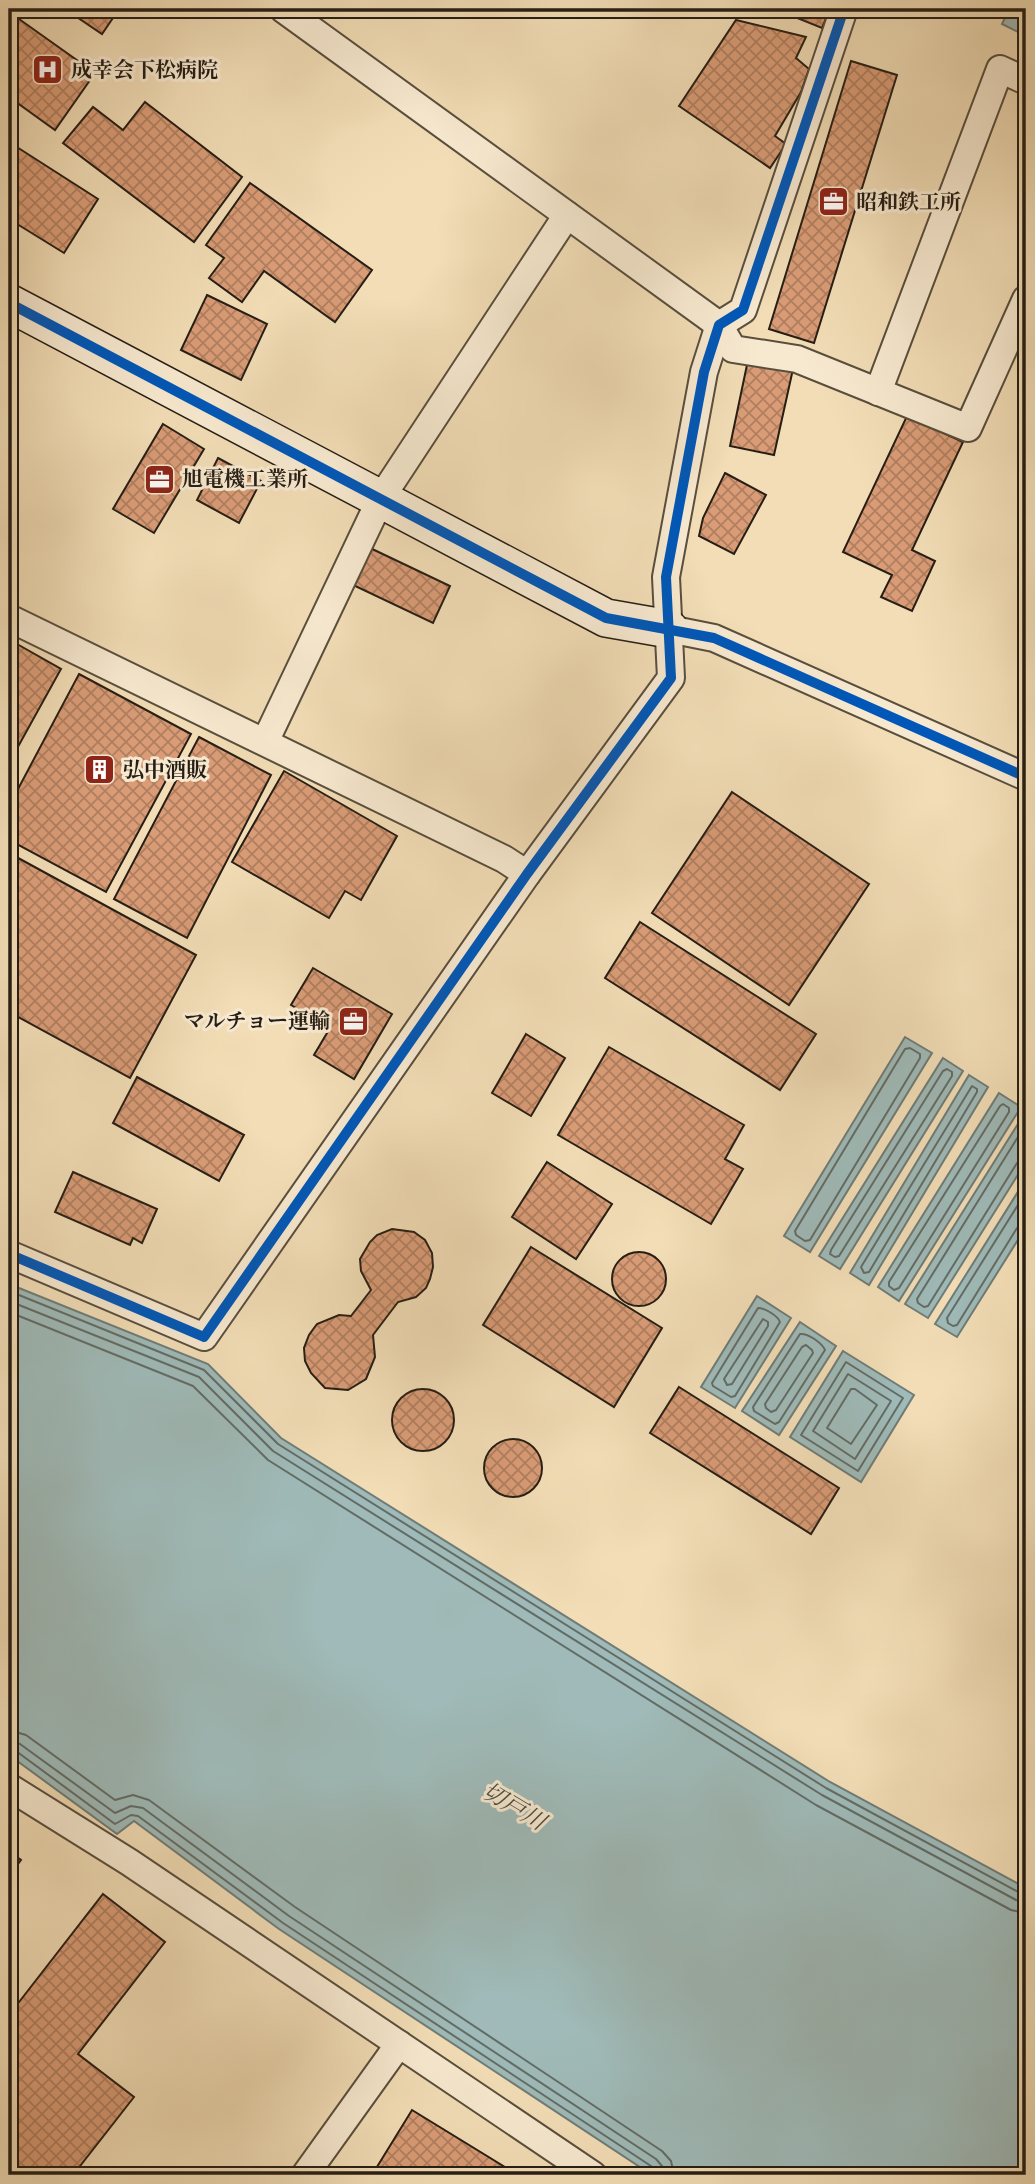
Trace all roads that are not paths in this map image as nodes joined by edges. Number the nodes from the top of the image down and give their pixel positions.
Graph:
1 (283, 9) edge
2 (844, 9) edge
3 (1026, 81) edge
4 (567, 215) junction
5 (1026, 299) edge
6 (9, 303) edge
7 (719, 325) junction
8 (878, 392) junction
9 (381, 498) junction
10 (9, 619) edge
11 (669, 629) junction
12 (265, 742) junction
13 (1026, 777) edge
14 (527, 874) junction
15 (9, 1254) edge
16 (9, 1787) edge
17 (399, 2044) junction
18 (305, 2175) edge
19 (593, 2175) edge

1 - 4 street
2 - 7 street
3 - 8 street
4 - 7 street
4 - 9 street
5 - 8 street
6 - 9 street
7 - 8 street
7 - 11 street
9 - 11 street
9 - 12 street
10 - 12 street
11 - 13 street
11 - 14 street
12 - 14 street
14 - 15 street
16 - 17 street
17 - 18 street
17 - 19 street

